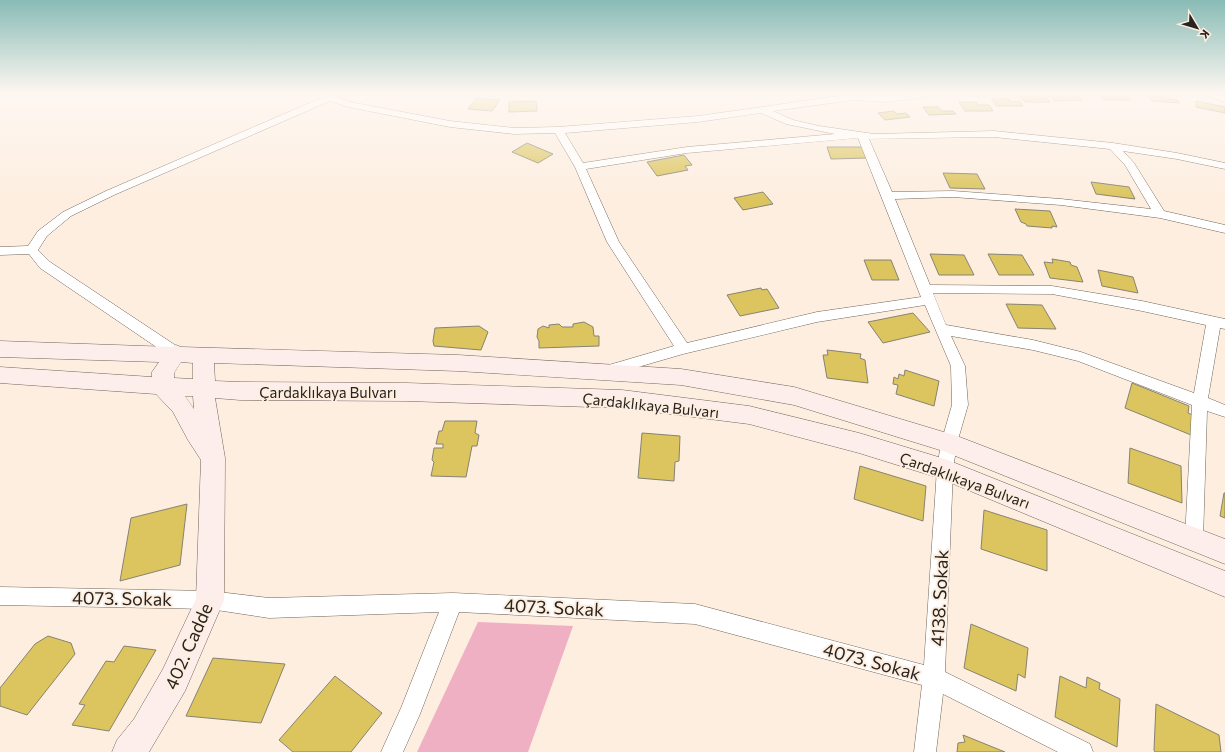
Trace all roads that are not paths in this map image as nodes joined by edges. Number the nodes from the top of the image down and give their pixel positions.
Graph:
1 (260, 128) edge
2 (487, 128) edge
3 (582, 128) edge
4 (816, 128) edge
5 (558, 130) junction
6 (862, 135) junction
7 (1113, 146) junction
8 (1225, 166) edge
9 (580, 168) junction
10 (888, 196) junction
11 (1160, 214) junction
12 (1225, 229) edge
13 (32, 250) junction
14 (0, 251) edge
15 (928, 295) junction
16 (1220, 322) edge
17 (941, 329) junction
18 (0, 349) edge
19 (683, 349) junction
20 (176, 353) junction
21 (203, 354) junction
22 (605, 372) junction
23 (0, 374) edge
24 (162, 386) junction
25 (203, 390) junction
26 (1200, 401) junction
27 (1225, 411) edge
28 (949, 443) junction
29 (213, 458) junction
30 (945, 469) junction
31 (1194, 539) junction
32 (1225, 552) edge
33 (1225, 584) edge
34 (0, 596) edge
35 (210, 600) junction
36 (453, 602) junction
37 (934, 678) junction
38 (129, 752) edge
39 (392, 752) edge
40 (925, 752) edge
41 (1082, 752) edge

1 - 13 street
2 - 5 street
3 - 5 street
4 - 6 street
5 - 9 street
6 - 7 street
6 - 9 street
6 - 10 street, 4138. Sokak
7 - 8 street
7 - 11 street
9 - 19 street
10 - 11 street
10 - 15 street, 4138. Sokak
11 - 12 street
13 - 14 street
13 - 20 street
15 - 16 street
15 - 17 street, 4138. Sokak
15 - 19 street
16 - 26 street
17 - 26 street
17 - 28 street, 4138. Sokak
18 - 20 main road, Çardaklıkaya Bulvarı
19 - 22 street
20 - 21 main road, Çardaklıkaya Bulvarı
20 - 24 main road
21 - 22 main road, Çardaklıkaya Bulvarı
21 - 25 main road, 402. Cadde
22 - 28 main road, Çardaklıkaya Bulvarı
23 - 24 main road, Çardaklıkaya Bulvarı
24 - 25 main road, Çardaklıkaya Bulvarı
24 - 29 main road
25 - 29 main road, 402. Cadde
25 - 30 main road, Çardaklıkaya Bulvarı
26 - 27 street
26 - 31 street
28 - 30 street, 4138. Sokak
28 - 31 main road, Çardaklıkaya Bulvarı
29 - 35 main road, 402. Cadde
30 - 33 main road, Çardaklıkaya Bulvarı
30 - 37 street, 4138. Sokak
31 - 32 main road, Çardaklıkaya Bulvarı
34 - 35 street, 4073. Sokak
35 - 36 street, 4073. Sokak
35 - 38 main road, 402. Cadde
36 - 37 street, 4073. Sokak
36 - 39 street
37 - 40 street, 4138. Sokak
37 - 41 street, 4073. Sokak

